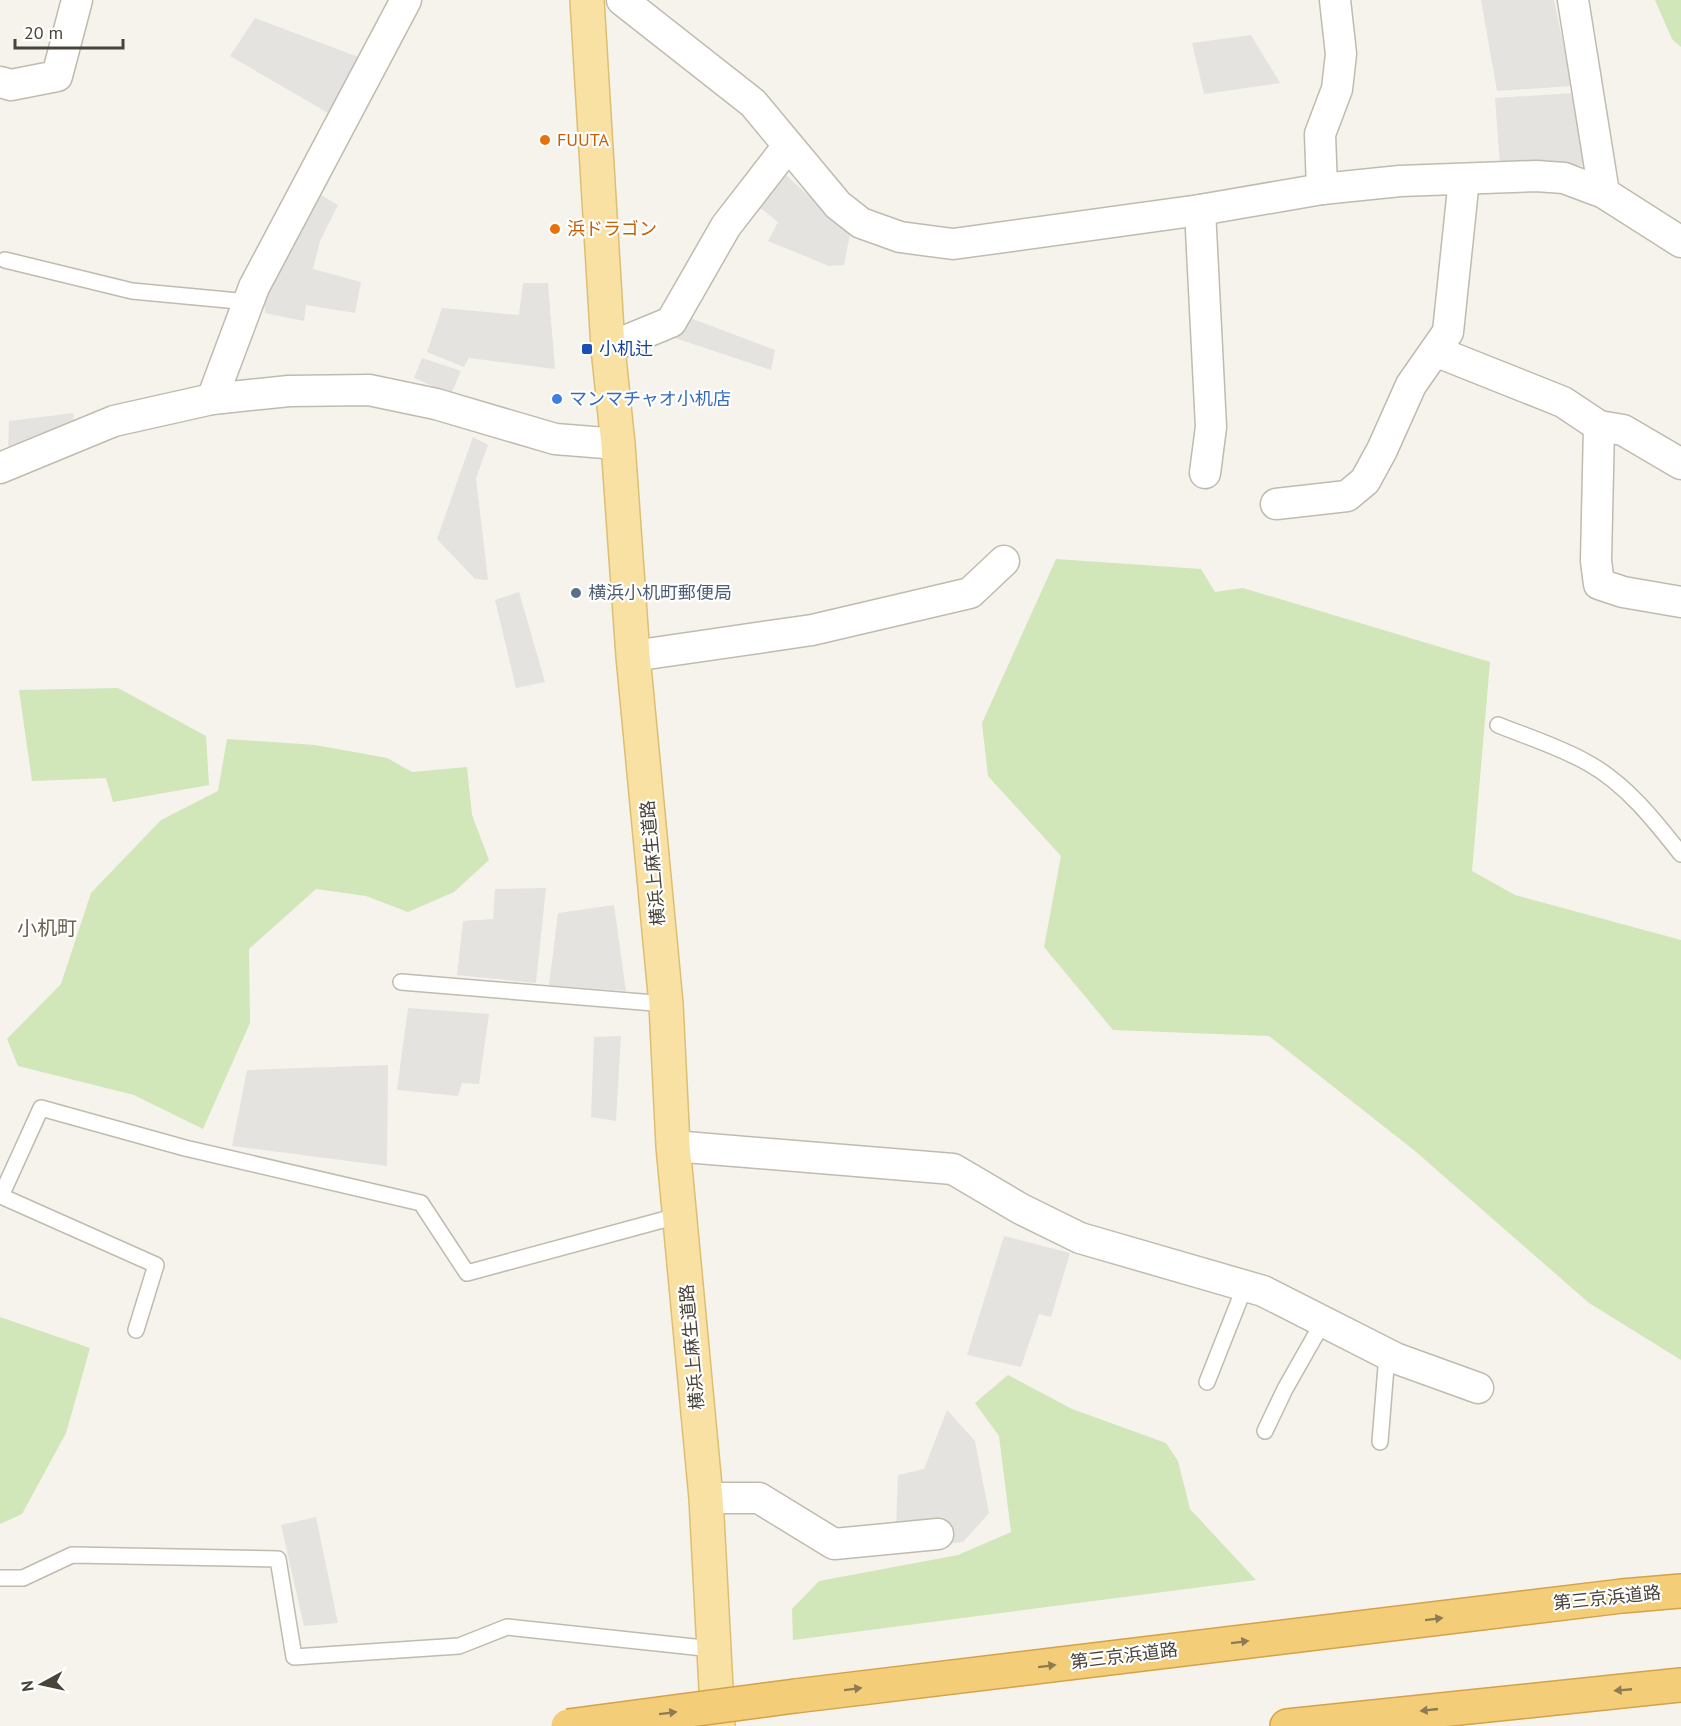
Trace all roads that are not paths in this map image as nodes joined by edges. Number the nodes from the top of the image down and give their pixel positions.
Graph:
1 (77, 0) edge
2 (406, 0) edge
3 (588, 0) edge
4 (622, 0) edge
5 (1335, 0) edge
6 (1573, 0) edge
7 (0, 82) edge
8 (788, 146) junction
9 (1464, 179) junction
10 (1322, 189) junction
11 (1604, 193) junction
12 (1200, 210) junction
13 (1681, 242) edge
14 (5, 260) dead end
15 (249, 302) junction
16 (608, 348) junction
17 (1435, 351) junction
18 (212, 399) junction
19 (1599, 426) junction
20 (618, 444) junction
21 (1681, 464) edge
22 (0, 468) edge
23 (1205, 473) dead end
24 (1276, 504) dead end
25 (1004, 561) dead end
26 (1681, 602) edge
27 (633, 656) junction
28 (1498, 725) dead end
29 (1681, 854) edge
30 (401, 982) dead end
31 (666, 1004) junction
32 (673, 1146) junction
33 (681, 1215) junction
34 (1245, 1286) junction
35 (1323, 1322) junction
36 (136, 1330) dead end
37 (1388, 1354) junction
38 (1207, 1382) dead end
39 (1478, 1388) dead end
40 (1265, 1431) dead end
41 (1380, 1442) dead end
42 (706, 1498) junction
43 (938, 1534) dead end
44 (0, 1578) edge
45 (1681, 1591) edge
46 (713, 1649) junction
47 (1681, 1685) edge
48 (568, 1726) edge
49 (718, 1726) edge
50 (1287, 1726) edge

1 - 7 street
2 - 15 street
3 - 16 main road, 横浜上麻生道路
4 - 8 street
5 - 10 street
6 - 11 street
8 - 12 street
8 - 16 street
9 - 10 street
9 - 11 street
9 - 17 street
10 - 12 street
11 - 13 street
12 - 23 street
14 - 15 lane
15 - 18 street
16 - 20 main road, 横浜上麻生道路
17 - 19 street
17 - 24 street
18 - 20 street
18 - 22 street
19 - 21 street
19 - 26 street
20 - 27 main road, 横浜上麻生道路
25 - 27 street
27 - 31 main road, 横浜上麻生道路
28 - 29 lane
30 - 31 lane
31 - 32 main road, 横浜上麻生道路
32 - 33 main road, 横浜上麻生道路
32 - 34 street
33 - 36 lane
33 - 42 main road, 横浜上麻生道路
34 - 35 street
34 - 38 lane
35 - 37 street
35 - 40 lane
37 - 39 street
37 - 41 lane
42 - 43 street
42 - 46 main road, 横浜上麻生道路
44 - 46 lane
48 -> 45 highway, 第三京浜道路, bridge
46 - 49 main road, 横浜上麻生道路
47 -> 50 highway

